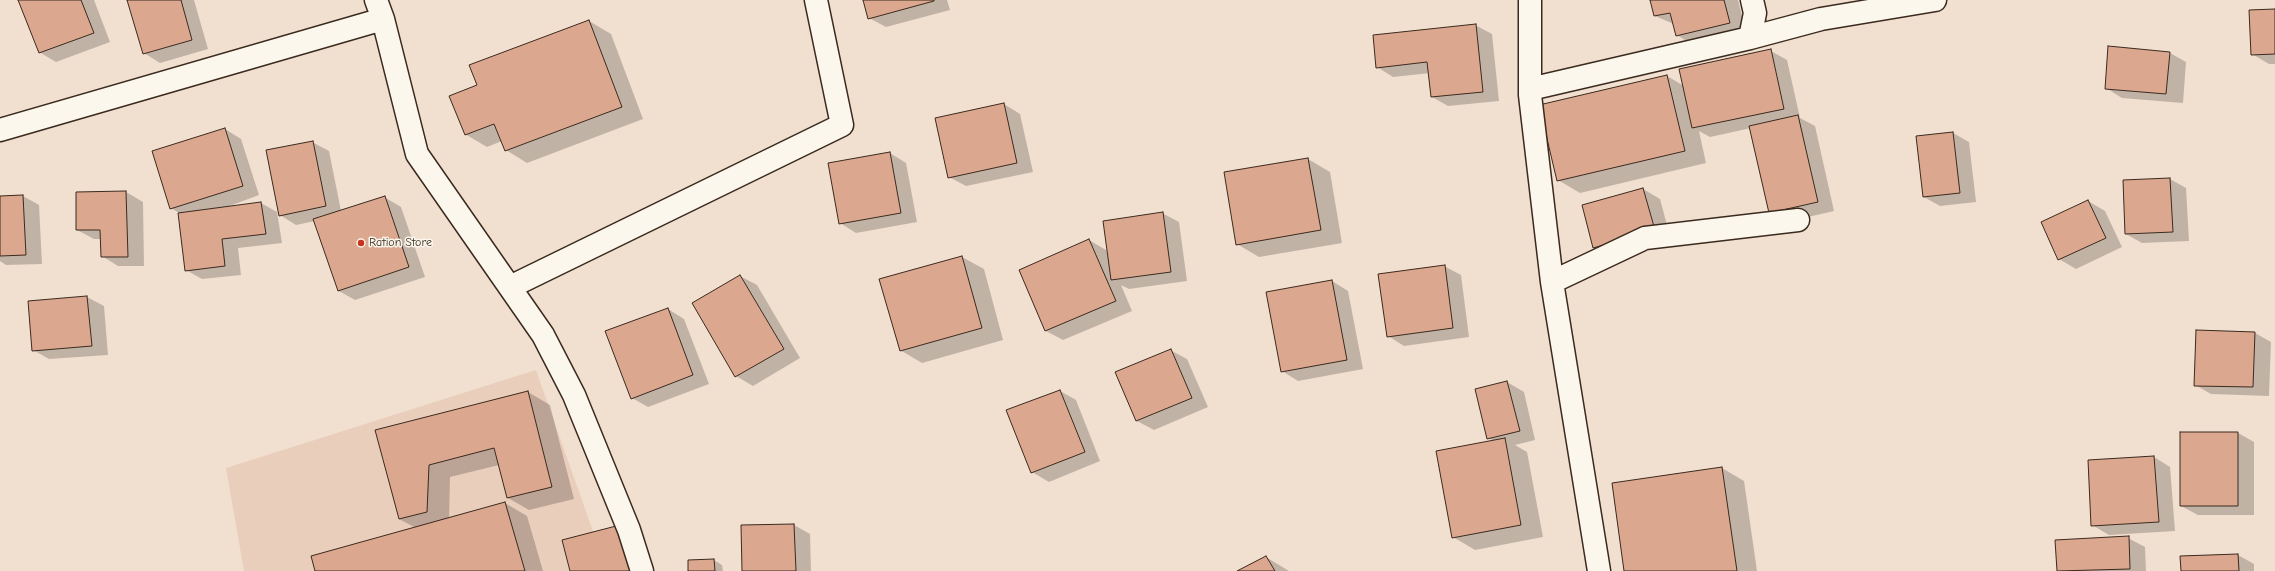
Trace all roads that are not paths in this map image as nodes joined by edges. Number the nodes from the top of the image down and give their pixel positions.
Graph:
1 (816, 0) edge
2 (1530, 0) edge
3 (1752, 0) edge
4 (1935, 0) edge
5 (379, 9) edge
6 (1750, 38) junction
7 (1530, 90) junction
8 (0, 130) edge
9 (1798, 220) dead end
10 (1552, 282) junction
11 (510, 287) junction
12 (642, 571) edge
13 (1599, 571) edge

1 - 11 street
2 - 7 street
3 - 6 street
4 - 6 street
5 - 8 street
5 - 11 street
6 - 7 street
7 - 10 street
9 - 10 street
10 - 13 street
11 - 12 street

